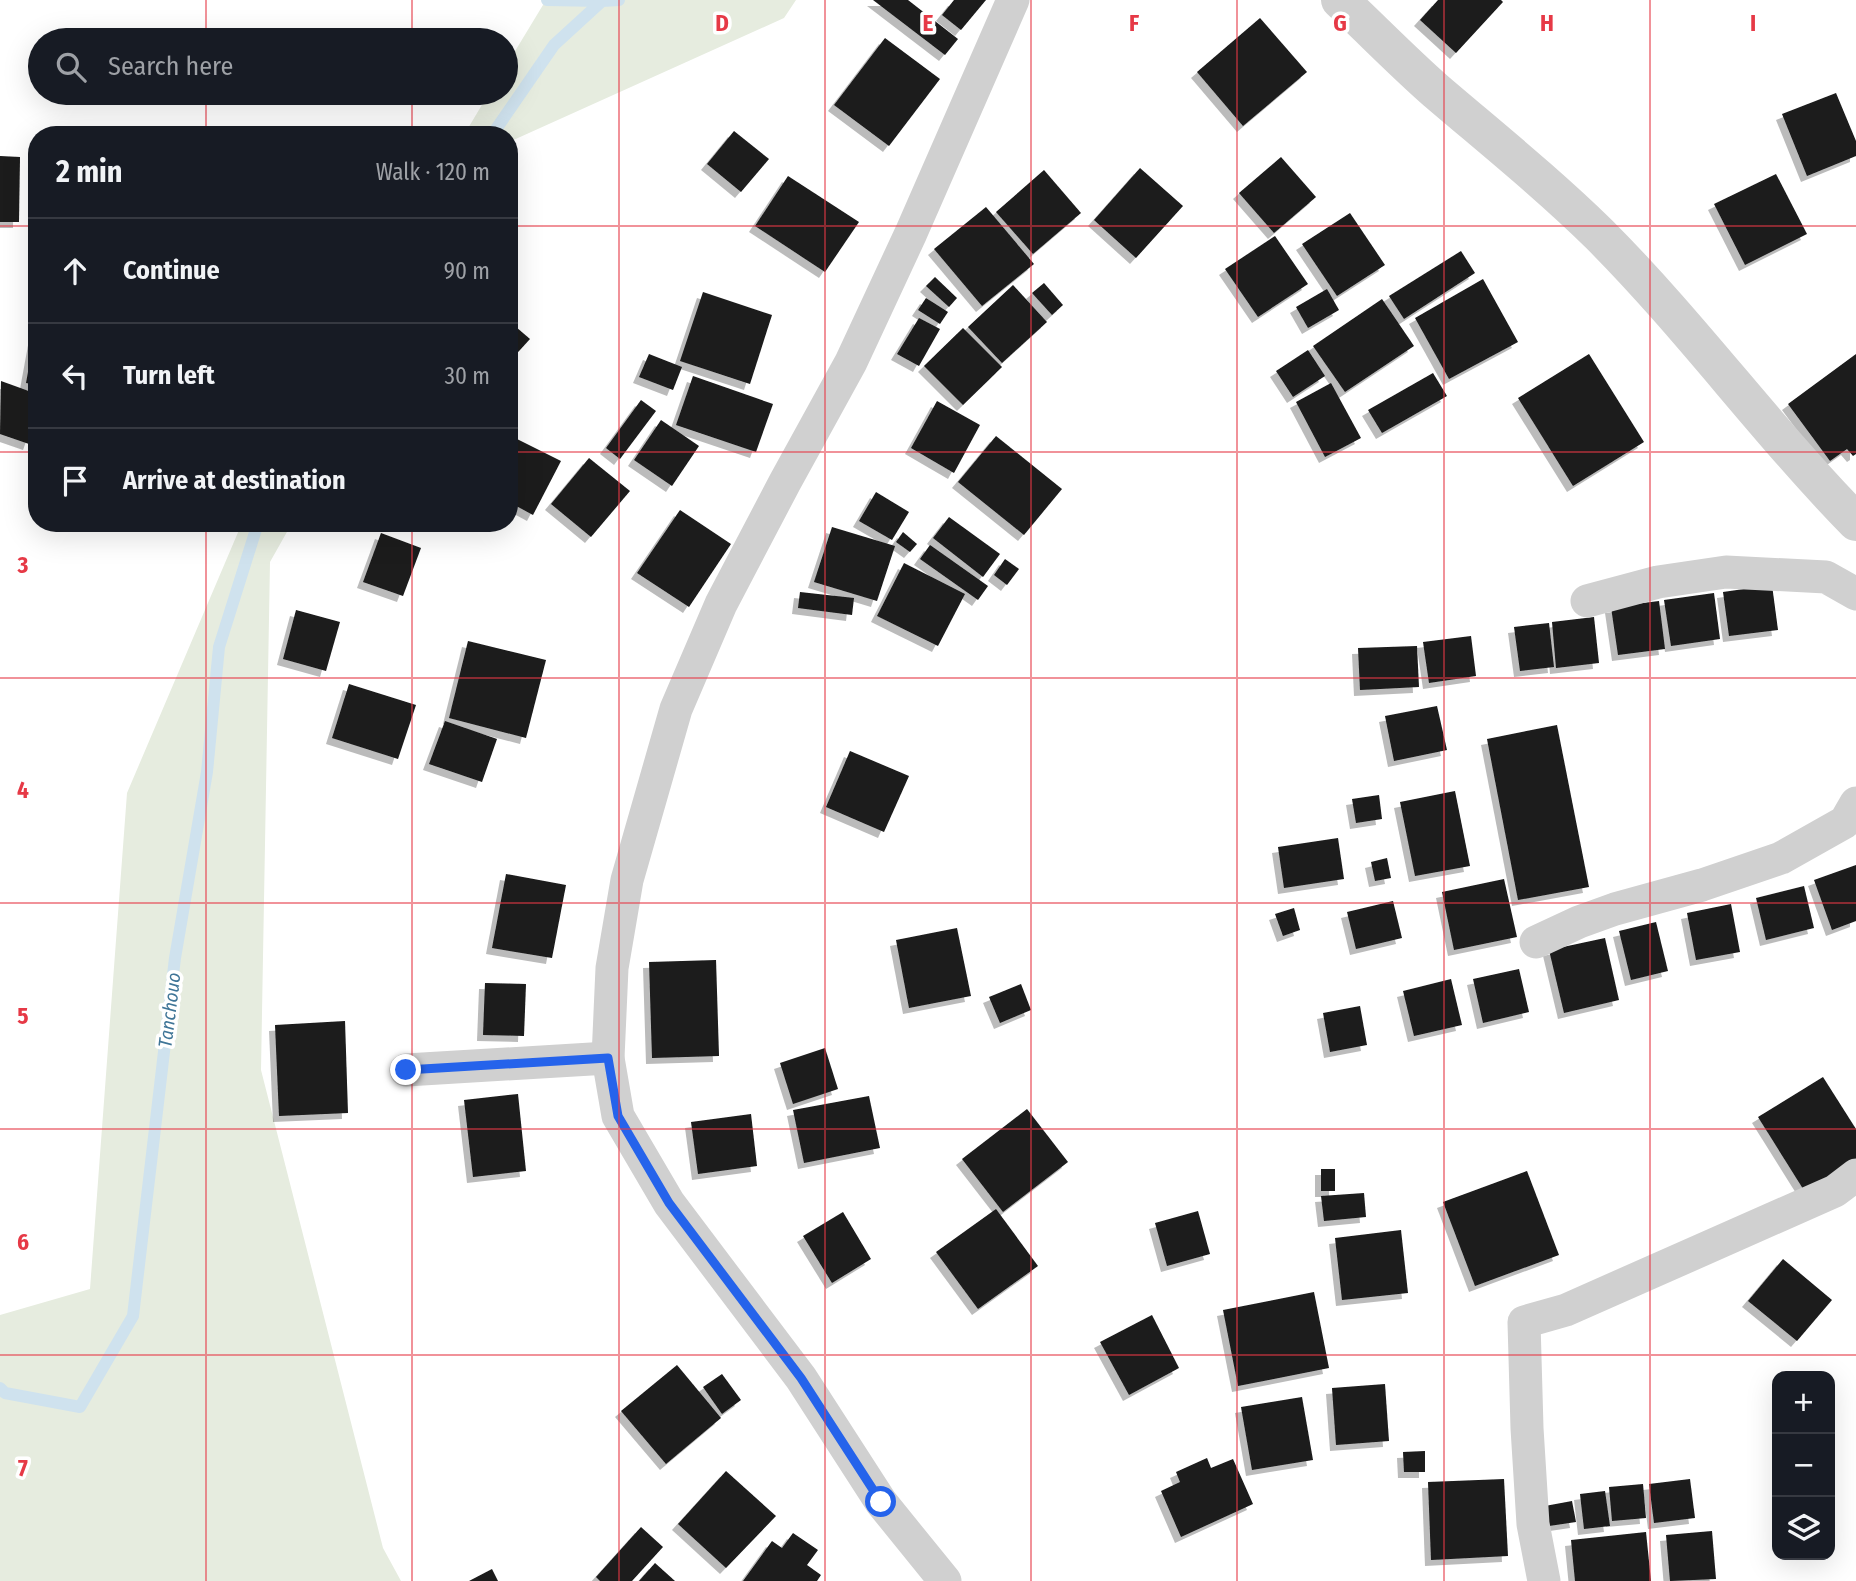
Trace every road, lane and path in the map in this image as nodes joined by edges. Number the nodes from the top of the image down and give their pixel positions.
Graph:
1 (1013, 0) edge
2 (1340, 0) edge
3 (1856, 522) edge
4 (1856, 594) edge
5 (1587, 601) dead end
6 (1856, 803) edge
7 (1536, 942) dead end
8 (608, 1058) junction
9 (406, 1070) dead end
10 (1856, 1175) edge
11 (945, 1581) edge
12 (1544, 1581) edge

1 - 8 street
2 - 3 street
4 - 5 street
6 - 7 street
8 - 9 street
8 - 11 street
10 - 12 street

